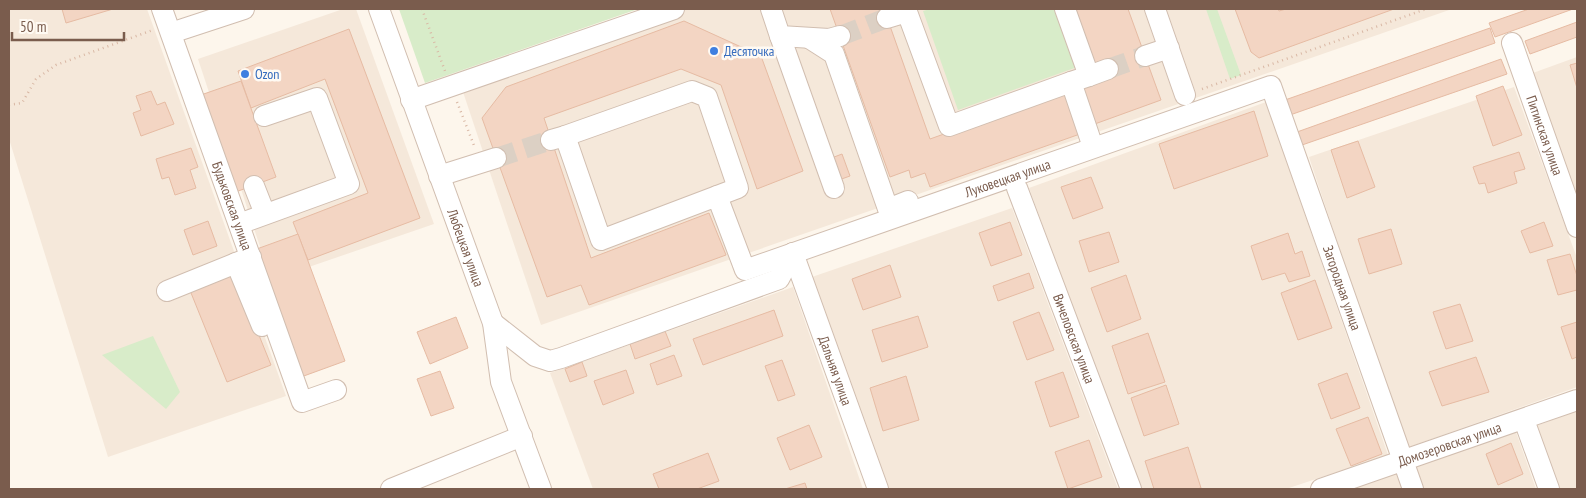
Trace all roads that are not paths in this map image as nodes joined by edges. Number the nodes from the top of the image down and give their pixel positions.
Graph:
1 (244, 9) edge
2 (379, 9) edge
3 (674, 9) edge
4 (770, 9) edge
5 (1065, 9) edge
6 (1155, 9) edge
7 (911, 10) edge
8 (887, 18) tunnel mouth
9 (167, 22) edge
10 (780, 36) junction
11 (840, 36) tunnel mouth
12 (809, 38) junction
13 (1512, 43) dead end
14 (1169, 48) junction
15 (1145, 56) tunnel mouth
16 (1108, 69) tunnel mouth
17 (1080, 79) junction
18 (1271, 86) joint
19 (1185, 95) road end
20 (411, 100) junction
21 (264, 116) dead end
22 (1091, 142) junction
23 (496, 158) tunnel mouth
24 (439, 176) junction
25 (254, 186) dead end
26 (834, 188) dead end
27 (1017, 188) dead end
28 (717, 196) junction
29 (265, 214) junction
30 (239, 224) junction
31 (1577, 227) edge
32 (793, 253) junction
33 (244, 260) junction
34 (167, 291) dead end
35 (493, 324) junction
36 (270, 345) dead end
37 (336, 390) dead end
38 (1577, 400) edge
39 (1524, 420) junction
40 (522, 436) junction
41 (1404, 460) junction
42 (875, 482) edge
43 (391, 489) edge
44 (541, 489) edge
45 (1131, 489) edge
46 (1321, 489) edge
47 (1413, 489) edge
48 (1548, 489) edge

1 - 9 street
2 - 20 street, Любецкая улица
3 - 20 street
4 - 10 street
5 - 17 street
6 - 14 street
7 - 8 street
7 - 17 street
9 - 30 street, Будьковская улица
10 - 12 street
10 - 26 street
11 - 12 street
12 - 22 street
13 - 31 street, Питинская улица
14 - 15 street
14 - 19 street
16 - 17 street
17 - 22 street
18 - 22 street, Луковецкая улица
18 - 41 street, Загородная улица
20 - 24 street, Любецкая улица
21 - 29 street
22 - 32 street, Луковецкая улица
23 - 24 street
24 - 35 street, Любецкая улица
25 - 29 street
27 - 45 street, Вичеловская улица
28 - 28 street
28 - 32 street, Луковецкая улица
29 - 30 street
30 - 33 street, Будьковская улица
32 - 35 street
32 - 42 street, Дальняя улица
33 - 34 street
33 - 36 street
33 - 37 street, Будьковская улица
35 - 40 street, Любецкая улица
38 - 39 street, Домозеровская улица
39 - 41 street, Домозеровская улица
39 - 48 street
40 - 43 street
40 - 44 street, Любецкая улица
41 - 46 street, Домозеровская улица
41 - 47 street, Загородная улица

